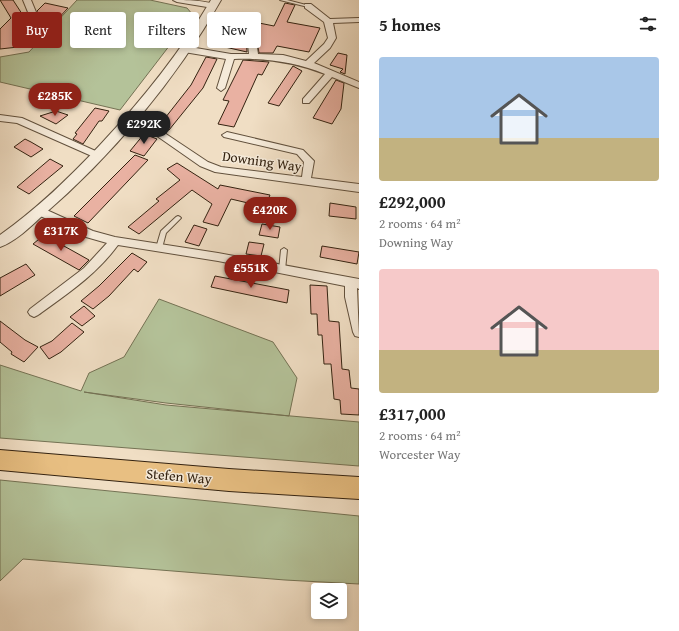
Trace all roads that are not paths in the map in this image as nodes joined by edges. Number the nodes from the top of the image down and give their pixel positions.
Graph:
1 (27, 0) edge
2 (177, 0) edge
3 (282, 0) edge
4 (214, 3) edge
5 (308, 6) joint
6 (34, 12) edge
7 (319, 14) junction
8 (309, 18) dead end
9 (359, 20) edge
10 (328, 21) junction
11 (253, 48) edge
12 (184, 49) junction
13 (254, 56) junction
14 (231, 57) junction
15 (308, 64) junction
16 (331, 73) junction
17 (359, 85) edge
18 (221, 88) dead end
19 (306, 101) dead end
20 (0, 118) edge
21 (126, 123) junction
22 (227, 136) dead end
23 (97, 155) junction
24 (306, 181) junction
25 (359, 188) edge
26 (40, 211) junction
27 (178, 218) dead end
28 (115, 241) junction
29 (0, 242) edge
30 (160, 248) junction
31 (284, 250) dead end
32 (282, 270) junction
33 (355, 283) edge
34 (34, 312) dead end
35 (359, 332) edge
36 (0, 460) edge
37 (359, 488) edge

1 - 6 street
2 - 4 street
3 - 5 lane
4 - 12 street
5 - 7 street
7 - 8 street
7 - 10 street
9 - 10 street
10 - 15 street
11 - 13 street
12 - 14 street
12 - 21 street
13 - 14 street
13 - 15 street
14 - 18 street
15 - 16 street
16 - 17 street
16 - 19 street
20 - 23 street
21 - 23 street
21 - 24 street, Downing Way
22 - 24 street
23 - 26 street
24 - 25 street, Downing Way
26 - 28 street
26 - 29 street
27 - 30 lane
28 - 30 street
28 - 34 street
30 - 32 street
31 - 32 lane
32 - 33 street
33 - 35 street
36 - 37 highway, Stefen Way

